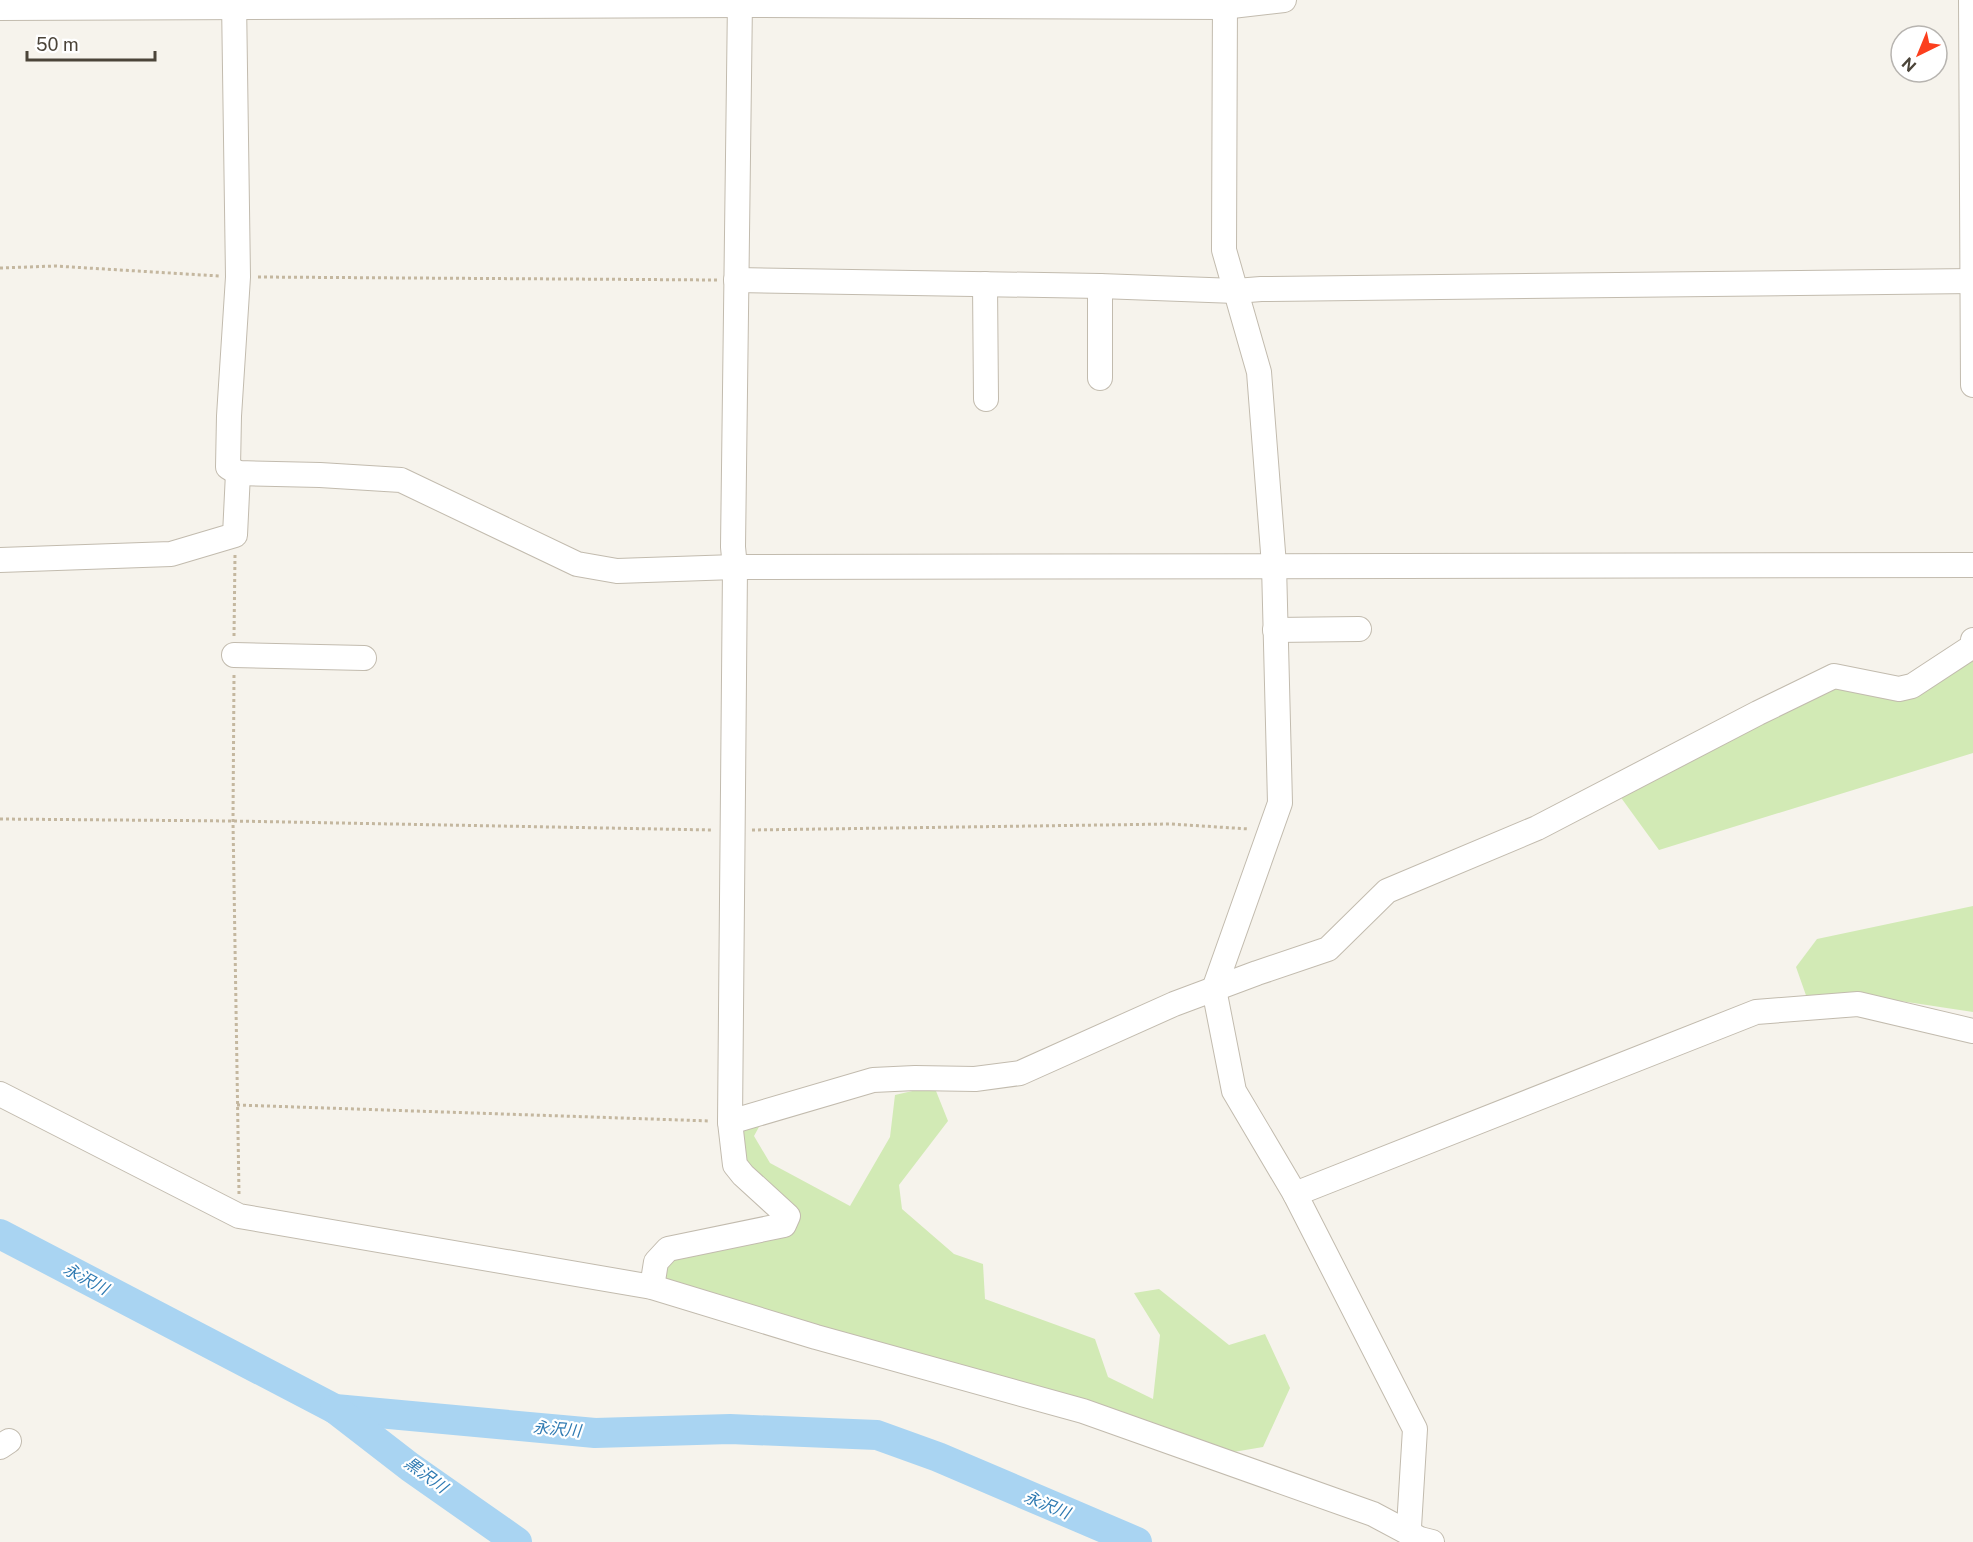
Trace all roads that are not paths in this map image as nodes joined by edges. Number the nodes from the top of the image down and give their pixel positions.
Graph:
1 (1284, 0) edge
2 (1971, 0) edge
3 (740, 2) edge
4 (1224, 3) edge
5 (234, 4) edge
6 (0, 9) edge
7 (736, 280) junction
8 (1973, 281) edge
9 (985, 284) junction
10 (1100, 286) junction
11 (1236, 291) junction
12 (1100, 378) dead end
13 (1973, 385) edge
14 (986, 399) dead end
15 (238, 473) junction
16 (0, 560) edge
17 (1274, 565) junction
18 (1973, 565) edge
19 (735, 567) junction
20 (1359, 628) dead end
21 (1275, 630) junction
22 (1973, 640) edge
23 (234, 655) road end
24 (364, 658) dead end
25 (1214, 989) junction
26 (1973, 1031) edge
27 (0, 1094) edge
28 (730, 1122) junction
29 (1295, 1194) junction
30 (652, 1287) junction
31 (1420, 1537) edge

1 - 4 street
2 - 8 street
3 - 4 street
3 - 5 street
3 - 7 street
4 - 11 street
5 - 6 street
5 - 15 street
7 - 9 street
7 - 19 street
8 - 11 street
8 - 13 street
9 - 10 street
9 - 14 street
10 - 11 street
10 - 12 street
11 - 17 street
15 - 16 street
15 - 19 street
17 - 18 street
17 - 19 street
17 - 21 street
19 - 28 street
20 - 21 street
21 - 25 street
22 - 25 street
23 - 24 street
25 - 28 street
25 - 29 street
26 - 29 street
27 - 30 street
28 - 30 street
29 - 31 street
30 - 31 street

